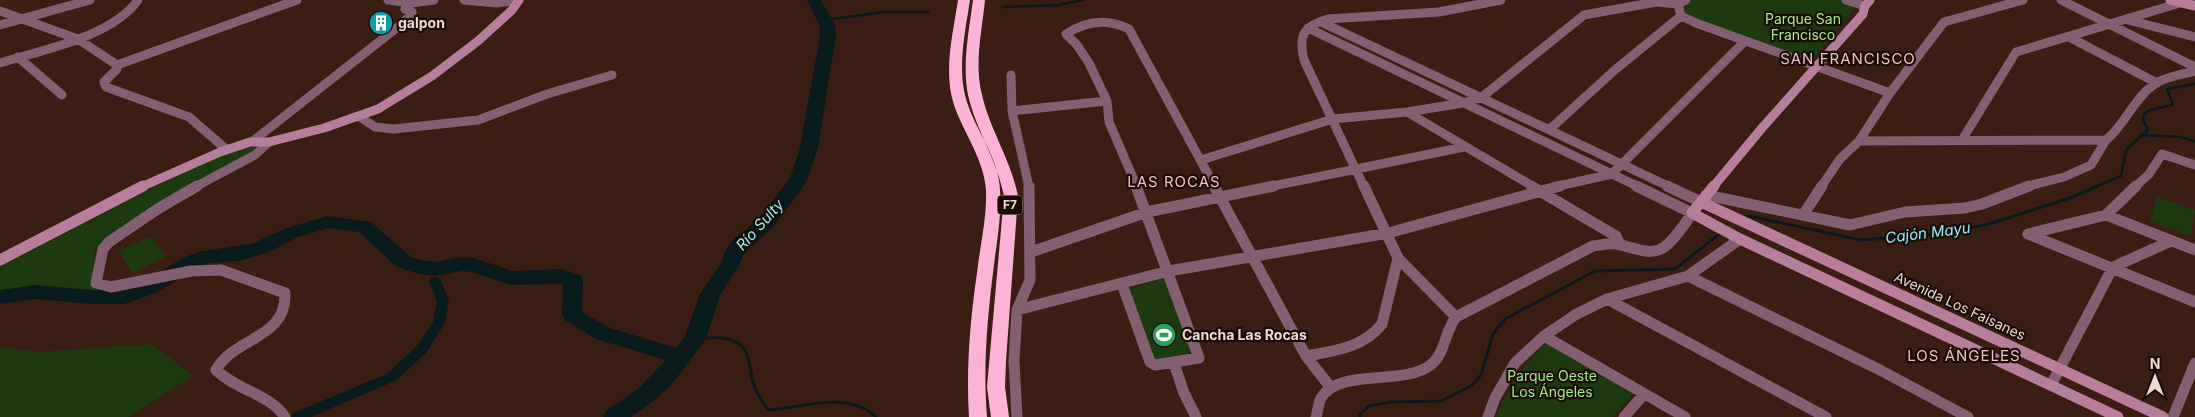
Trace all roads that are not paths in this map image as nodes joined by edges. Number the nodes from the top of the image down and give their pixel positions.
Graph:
1 (90, 0) edge
2 (138, 0) edge
3 (297, 0) edge
4 (388, 0) edge
5 (434, 0) edge
6 (464, 0) edge
7 (519, 0) edge
8 (964, 0) edge
9 (979, 0) edge
10 (1501, 0) edge
11 (1846, 0) edge
12 (2023, 0) edge
13 (2061, 0) edge
14 (2170, 0) edge
15 (2185, 1) edge
16 (1682, 2) edge
17 (411, 3) junction
18 (1867, 3) edge
19 (2195, 6) edge
20 (0, 12) edge
21 (1681, 16) junction
22 (21, 19) junction
23 (2127, 20) junction
24 (1321, 22) junction
25 (0, 25) edge
26 (2110, 25) junction
27 (1308, 28) junction
28 (2069, 37) junction
29 (2195, 37) edge
30 (78, 40) junction
31 (1745, 40) junction
32 (18, 57) junction
33 (0, 63) edge
34 (117, 65) junction
35 (1816, 66) junction
36 (2195, 67) edge
37 (2195, 71) edge
38 (612, 75) dead end
39 (1011, 75) dead end
40 (2157, 83) junction
41 (1890, 93) junction
42 (62, 95) dead end
43 (1482, 97) junction
44 (1107, 101) junction
45 (1463, 103) junction
46 (1012, 111) junction
47 (1407, 112) junction
48 (360, 117) junction
49 (1333, 119) junction
50 (1550, 129) junction
51 (1962, 140) junction
52 (2106, 140) junction
53 (254, 141) junction
54 (1859, 141) junction
55 (268, 142) junction
56 (1464, 147) junction
57 (226, 149) junction
58 (1201, 160) junction
59 (1622, 164) junction
60 (2195, 165) edge
61 (1357, 170) junction
62 (1612, 174) junction
63 (1542, 190) junction
64 (1219, 198) junction
65 (1703, 198) junction
66 (1147, 212) junction
67 (1692, 213) junction
68 (1803, 215) junction
69 (2106, 215) junction
70 (1744, 223) junction
71 (1388, 233) junction
72 (1740, 239) junction
73 (2171, 241) junction
74 (1620, 244) junction
75 (2195, 250) edge
76 (1031, 252) junction
77 (1252, 255) junction
78 (1398, 258) junction
79 (0, 260) edge
80 (2113, 267) junction
81 (1169, 271) junction
82 (1688, 276) junction
83 (1122, 284) junction
84 (1607, 299) junction
85 (2195, 302) edge
86 (1017, 310) junction
87 (1456, 318) junction
88 (1544, 336) junction
89 (1306, 356) junction
90 (1174, 363) junction
91 (2195, 363) edge
92 (2059, 368) junction
93 (2051, 385) junction
94 (1331, 388) junction
95 (1644, 394) junction
96 (282, 415) edge
97 (978, 417) edge
98 (1000, 417) edge
99 (1018, 417) edge
100 (1196, 417) edge
101 (1316, 417) edge
102 (1488, 417) edge
103 (1624, 417) edge
104 (1685, 417) edge
105 (1826, 417) edge
106 (1968, 417) edge
107 (2118, 417) edge
108 (2163, 417) edge
109 (2173, 417) edge

1 - 22 street
2 - 30 street
3 - 34 street
4 - 17 street
5 - 17 street
6 - 7 street
7 - 48 street
8 - 97 highway, F7
9 - 98 highway, F7
10 - 24 street
11 - 18 street
12 - 41 street
13 - 26 street
14 - 15 street
15 - 19 street
15 - 23 street
16 - 21 street
16 - 43 street
17 - 53 street
18 - 35 street
20 - 22 street
21 - 31 street
21 - 50 street
22 - 25 street
22 - 30 street
23 - 26 street
23 - 29 street
24 - 27 street
24 - 43 street
26 - 28 street
26 - 36 street
27 - 45 street
27 - 49 street
28 - 40 street
28 - 51 street
30 - 32 street
30 - 34 street
31 - 35 street
31 - 59 street
32 - 33 street
32 - 42 street
34 - 57 street
35 - 41 street
35 - 65 street
37 - 40 street
38 - 48 street
39 - 46 street
40 - 52 street
41 - 54 street
43 - 45 street
43 - 50 street
44 - 46 street
44 - 58 street
44 - 66 street
45 - 47 street
45 - 62 street
46 - 76 street
47 - 49 street
47 - 56 street
48 - 55 street
49 - 58 street
49 - 61 street
50 - 59 street
51 - 52 street
51 - 54 street
52 - 68 street
53 - 55 street
53 - 57 street
54 - 68 street
55 - 96 street
56 - 61 street
56 - 63 street
57 - 79 street
58 - 64 street
59 - 62 street
59 - 65 street
60 - 69 street
61 - 64 street
61 - 71 street
62 - 63 street
62 - 67 street
63 - 71 street
63 - 74 street
64 - 66 street
64 - 77 street
65 - 67 street
65 - 68 street
65 - 70 street, Avenida Los Faisanes
66 - 76 street
66 - 81 street
67 - 72 street
67 - 74 street
69 - 73 street
69 - 80 street
70 - 72 street
70 - 92 street, Avenida Los Faisanes
71 - 77 street
71 - 78 street
72 - 82 street
72 - 93 street
73 - 75 street
73 - 80 street
74 - 87 street
76 - 86 street
77 - 81 street
77 - 89 street
78 - 87 street
78 - 89 street
80 - 85 street
80 - 92 street
81 - 83 street
81 - 90 street
82 - 84 street
82 - 106 street
83 - 86 street
83 - 90 street
84 - 88 street
84 - 105 street
86 - 99 street
87 - 94 street
88 - 95 street
88 - 102 street
89 - 94 street
90 - 100 street
91 - 109 street
92 - 93 street
92 - 108 street, Avenida Los Faisanes
93 - 107 street
94 - 101 street
95 - 103 street
95 - 104 street

